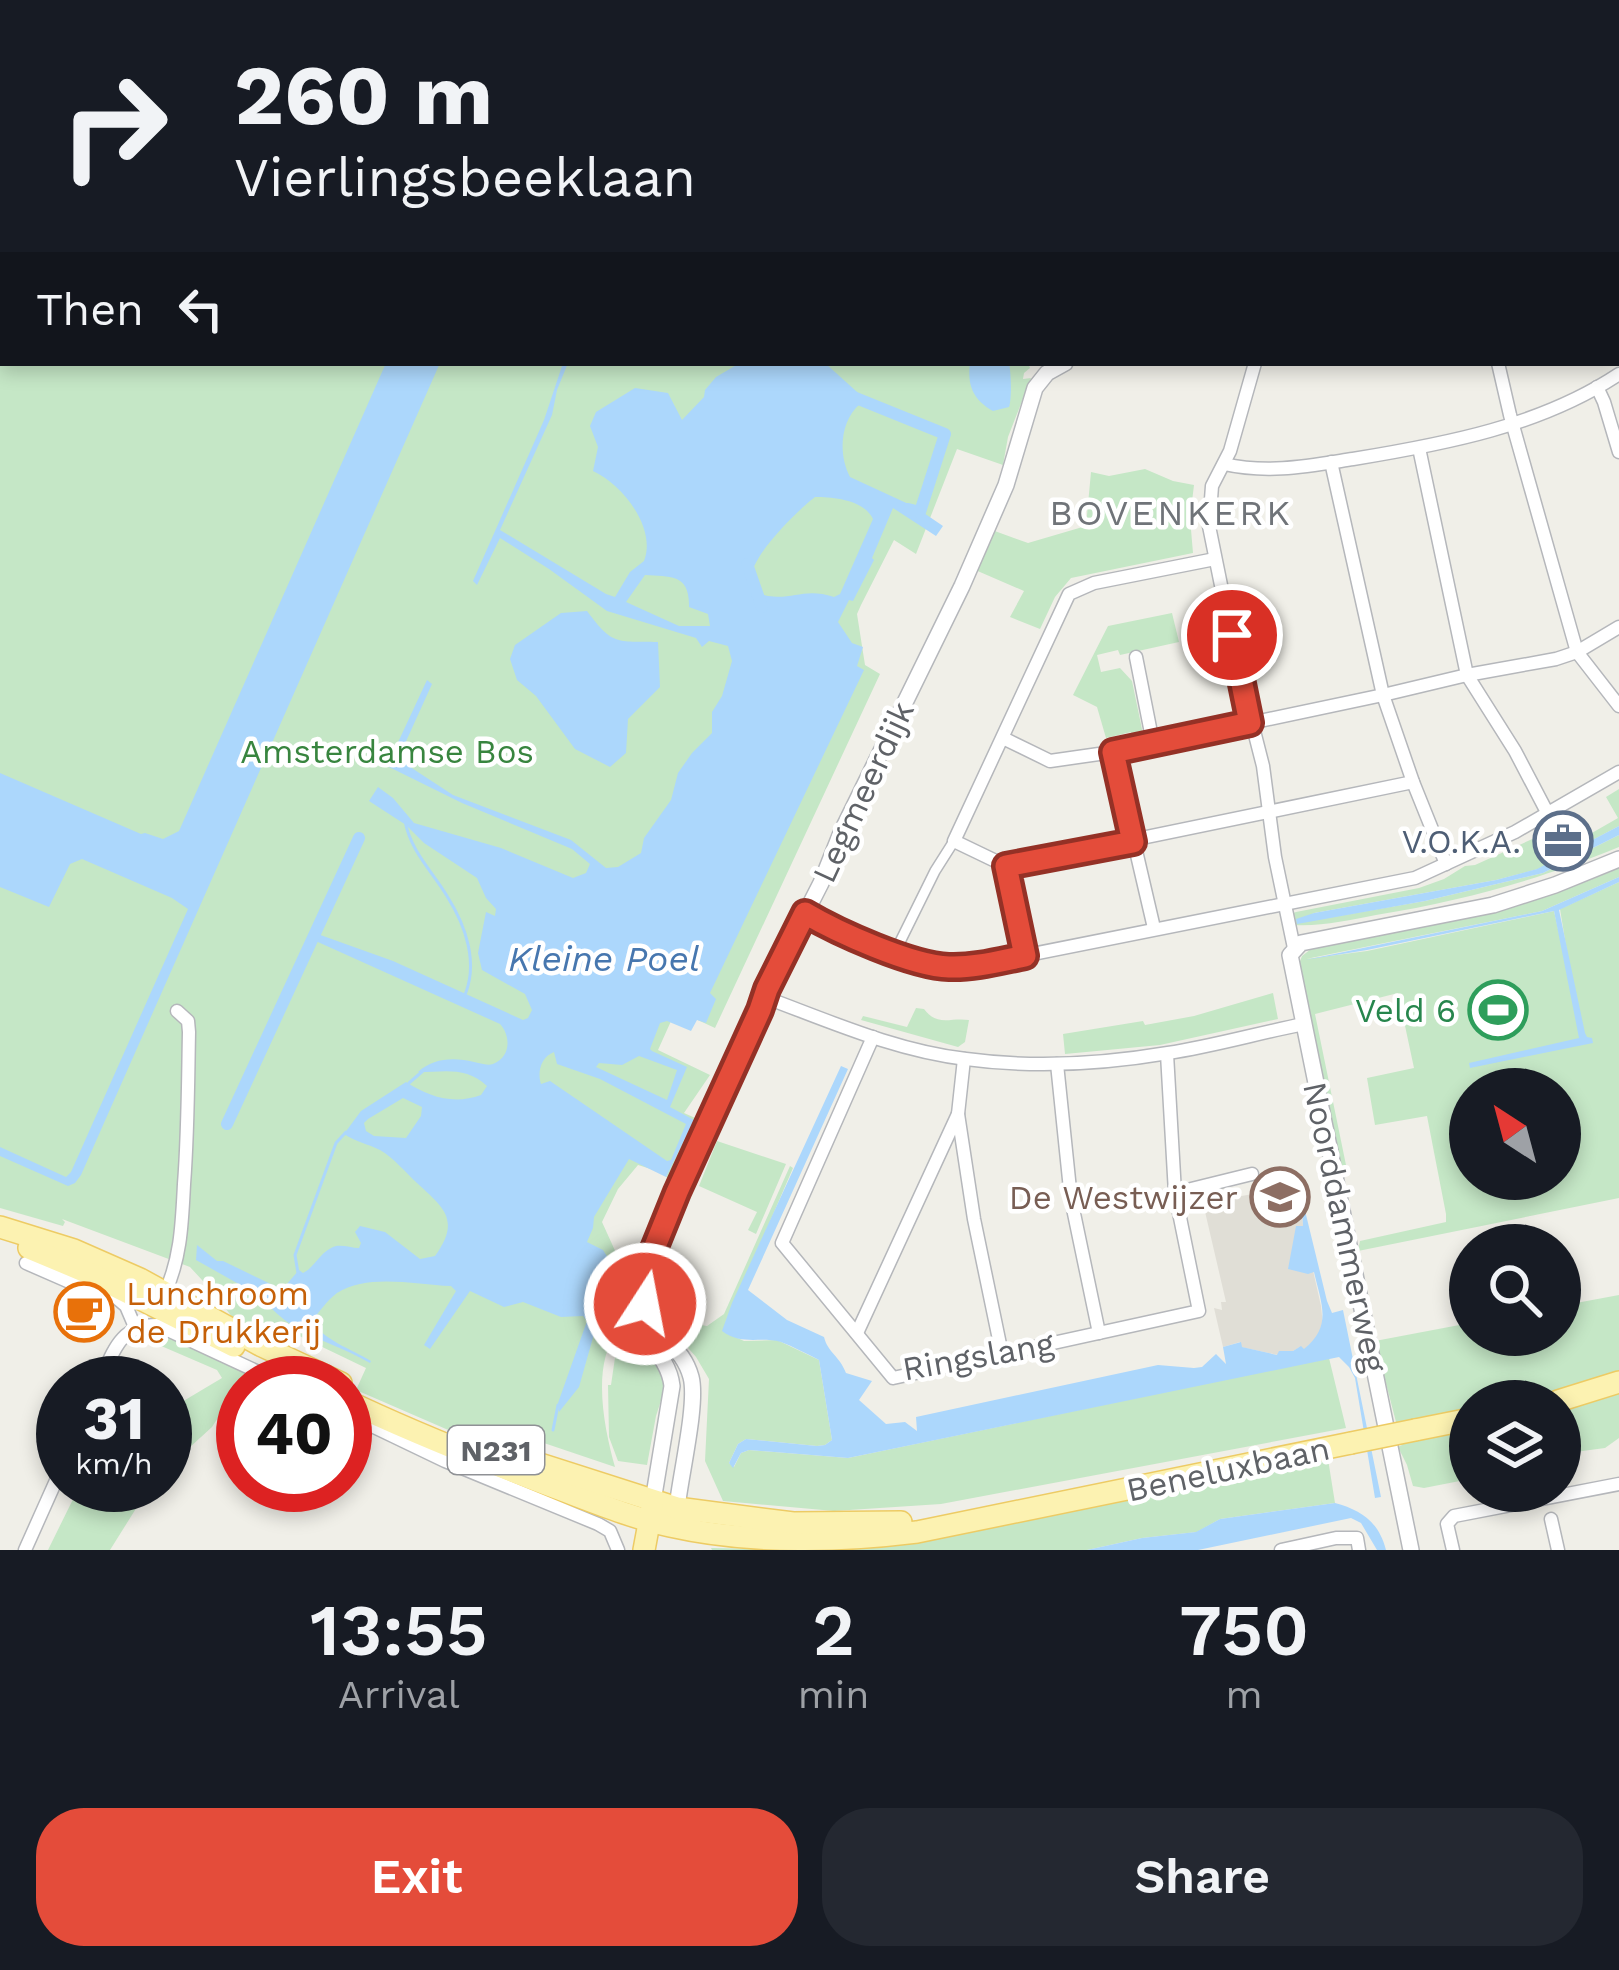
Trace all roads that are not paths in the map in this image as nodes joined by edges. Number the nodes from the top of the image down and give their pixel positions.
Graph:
1 (1060, 366) edge
2 (1254, 366) edge
3 (1499, 366) edge
4 (1619, 374) edge
5 (1597, 387) junction
6 (1513, 425) junction
7 (1419, 448) junction
8 (1619, 452) edge
9 (1331, 462) junction
10 (1224, 464) junction
11 (1215, 559) junction
12 (1619, 627) edge
13 (1577, 652) junction
14 (1136, 657) dead end
15 (1467, 675) junction
16 (1383, 695) junction
17 (1619, 706) edge
18 (1250, 723) junction
19 (1003, 738) junction
20 (1154, 743) junction
21 (1113, 752) junction
22 (1619, 772) edge
23 (1413, 782) junction
24 (1269, 813) junction
25 (1548, 814) junction
26 (954, 841) junction
27 (1133, 842) junction
28 (1619, 859) edge
29 (1446, 864) junction
30 (1006, 866) junction
31 (1285, 904) junction
32 (805, 913) junction
33 (1154, 928) junction
34 (1297, 946) junction
35 (895, 952) junction
36 (1025, 956) junction
37 (764, 997) junction
38 (177, 1011) dead end
39 (1304, 1024) junction
40 (873, 1037) junction
41 (1167, 1054) junction
42 (964, 1059) junction
43 (1057, 1064) junction
44 (958, 1114) junction
45 (1252, 1174) dead end
46 (1175, 1192) junction
47 (0, 1231) edge
48 (26, 1263) dead end
49 (643, 1276) junction
50 (160, 1309) junction
51 (135, 1328) junction
52 (1099, 1333) junction
53 (857, 1334) junction
54 (1002, 1354) junction
55 (111, 1356) edge
56 (237, 1356) edge
57 (255, 1356) edge
58 (283, 1356) edge
59 (1619, 1386) edge
60 (1581, 1396) edge
61 (372, 1397) edge
62 (372, 1412) edge
63 (1449, 1423) edge
64 (372, 1426) edge
65 (1619, 1484) edge
66 (1581, 1498) edge
67 (651, 1511) junction
68 (42, 1512) edge
69 (1517, 1512) edge
70 (1549, 1512) edge
71 (675, 1517) junction
72 (618, 1546) edge
73 (25, 1550) edge
74 (644, 1550) edge
75 (670, 1550) edge
76 (1281, 1550) edge
77 (1359, 1550) edge
78 (1411, 1550) edge
79 (1453, 1550) edge
80 (1558, 1550) edge

1 - 32 street, Legmeerdijk
2 - 10 street
3 - 6 street
4 - 5 street
5 - 6 street
5 - 8 street
6 - 7 street
6 - 13 street
7 - 9 street
7 - 15 street
9 - 10 street
9 - 16 street
10 - 11 street
11 - 18 street
11 - 19 street
12 - 13 street
13 - 15 street
13 - 17 street
14 - 20 street
15 - 16 street
15 - 25 street
16 - 18 street
16 - 23 street
18 - 20 street
18 - 24 street, Noorddammerweg
19 - 21 street
19 - 26 street
20 - 21 street
21 - 27 street
22 - 25 street
23 - 24 street
23 - 29 street
24 - 27 street
24 - 31 street, Noorddammerweg
25 - 29 street
26 - 30 street
26 - 35 street
27 - 30 street
27 - 33 street
28 - 34 street
29 - 31 street
30 - 36 street
31 - 33 street
31 - 34 street, Noorddammerweg
32 - 35 street
32 - 37 street, Legmeerdijk
33 - 36 street
34 - 39 street, Noorddammerweg
35 - 36 street
37 - 40 street
37 - 49 street, Legmeerdijk
38 - 50 street
39 - 41 street
39 - 78 street, Noorddammerweg
40 - 42 street
40 - 53 street, Ringslang
41 - 43 street
41 - 46 street, Ringslang
42 - 43 street
42 - 44 street
43 - 52 street
44 - 53 street
44 - 54 street
45 - 46 street
46 - 52 street, Ringslang
47 - 50 main road, N231
48 - 51 street
49 - 67 street, Legmeerdijk
49 - 71 street
50 - 51 street
50 - 56 street
50 - 57 main road, N231
50 - 58 main road, N231
51 - 55 street
52 - 54 street, Ringslang
53 - 54 street, Ringslang
59 - 60 main road
61 - 67 main road, N231
62 - 67 main road, N231
63 - 71 main road, Beneluxbaan, bridge
64 - 72 street
65 - 66 street
67 - 71 main road, Beneluxbaan / N231
67 - 74 main road, Legmeerdijk
68 - 73 street
69 - 79 street
70 - 80 street
71 - 75 main road
76 - 77 street

